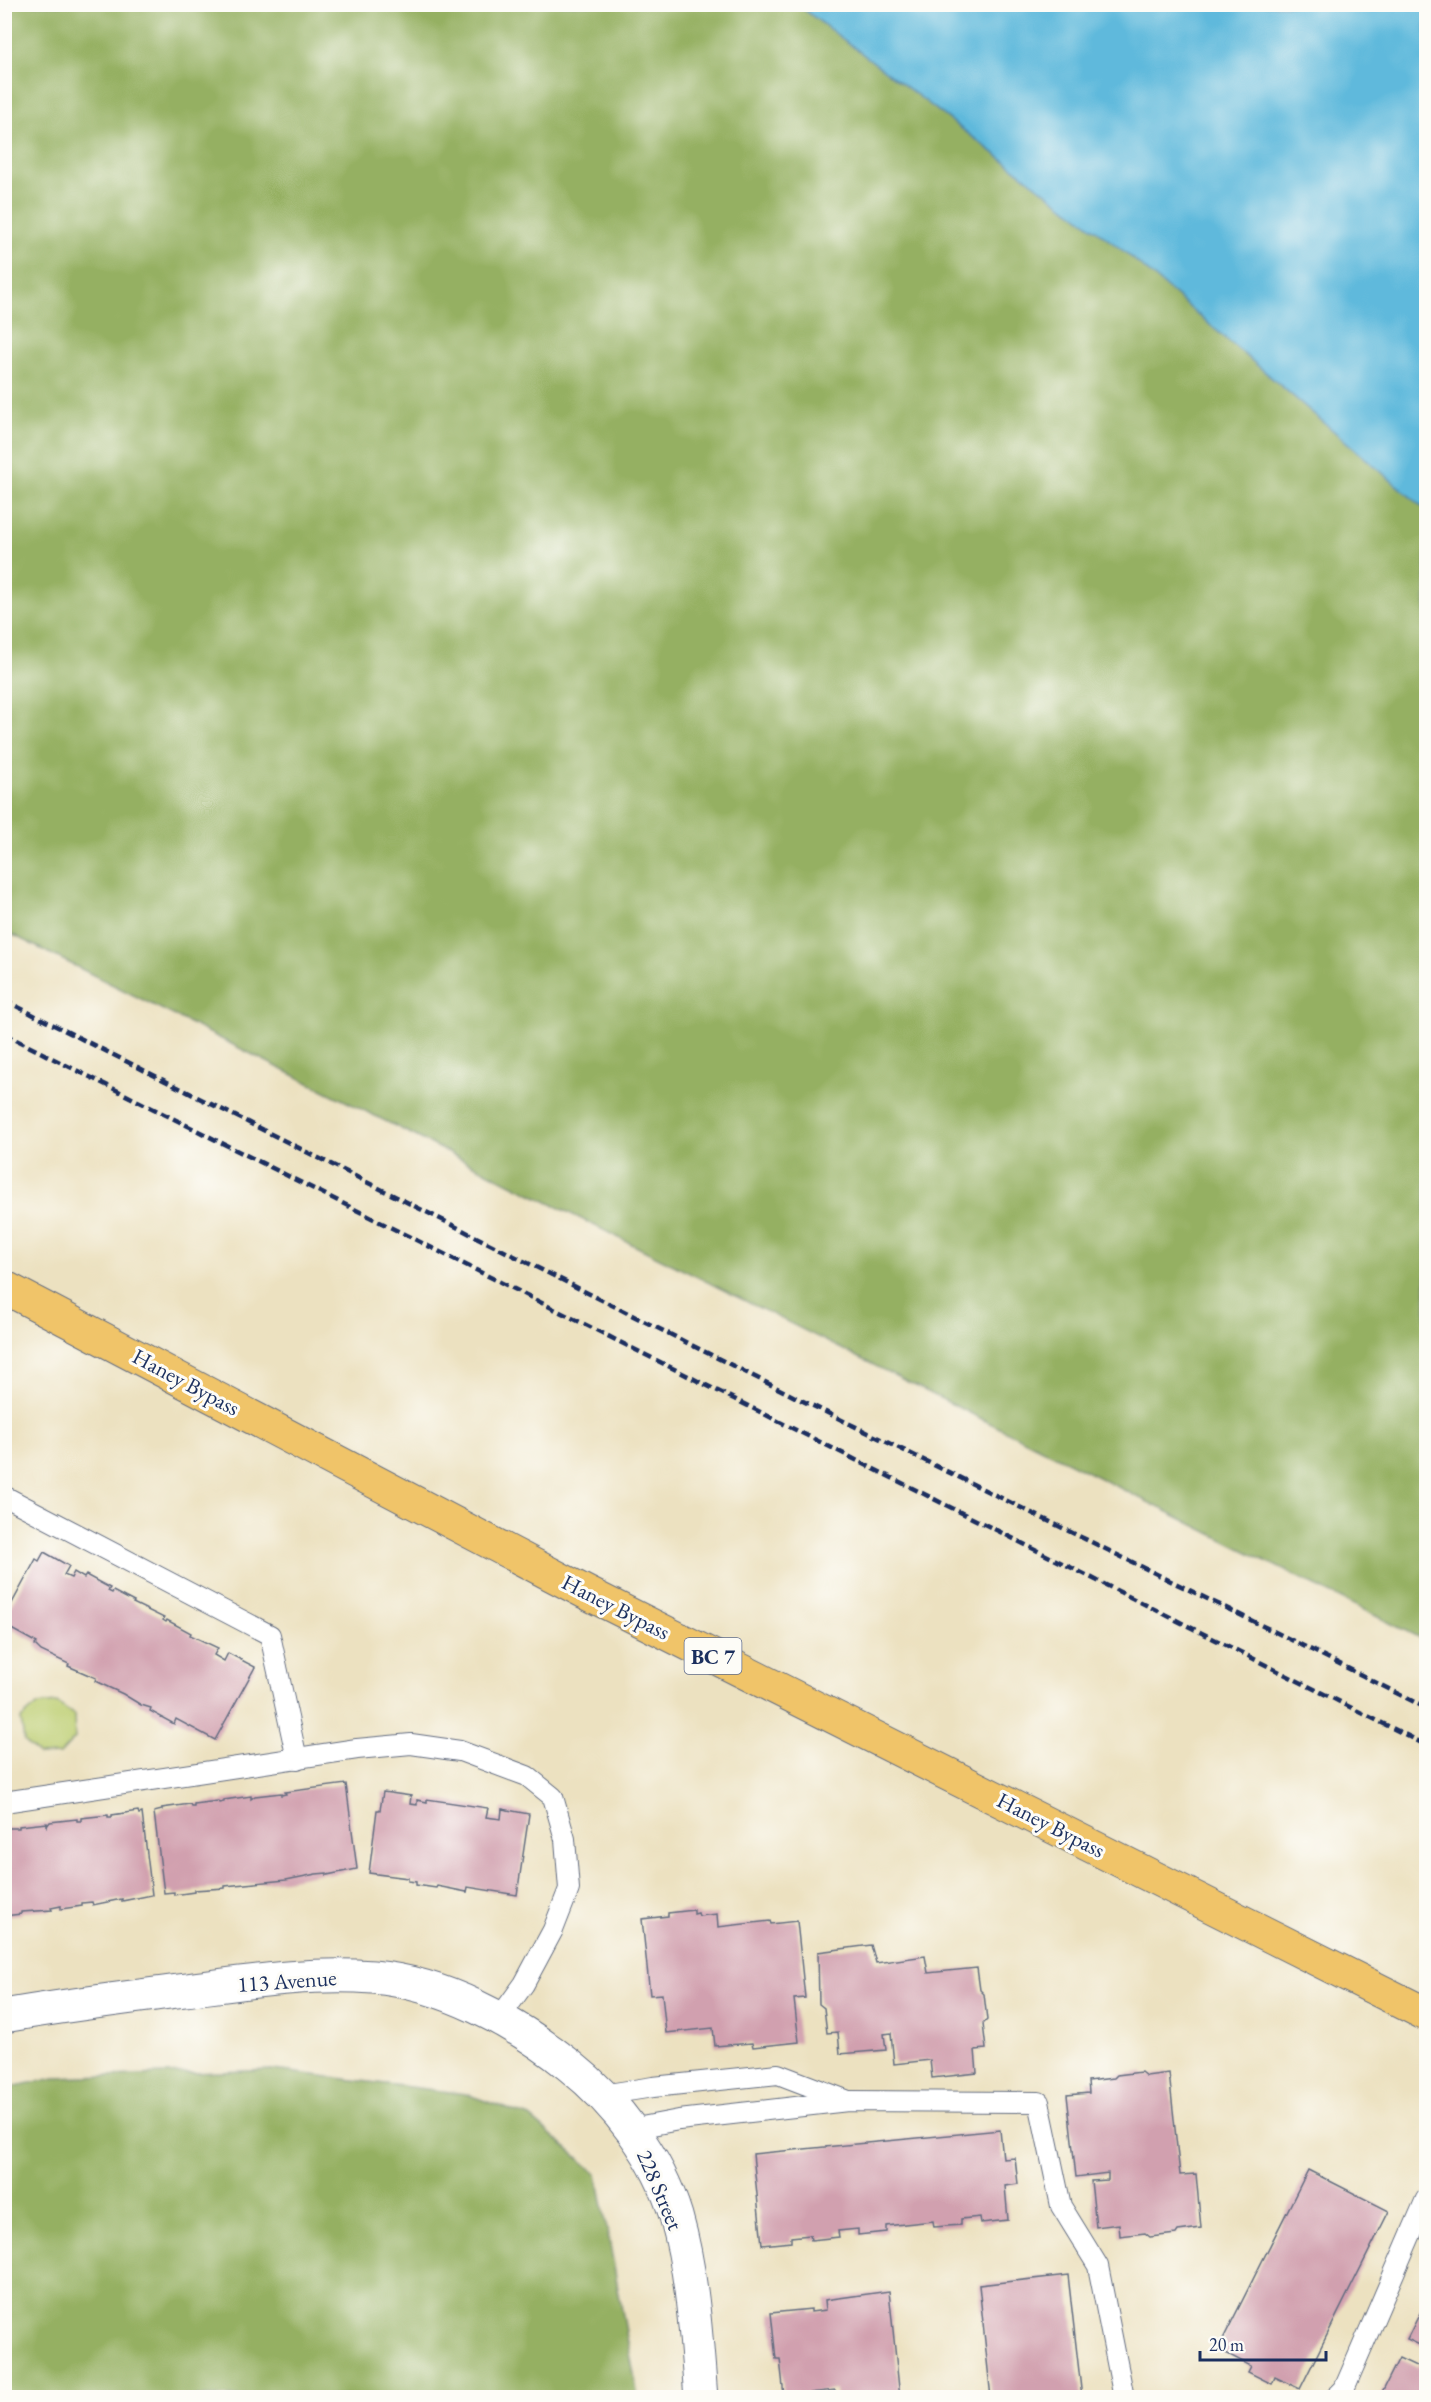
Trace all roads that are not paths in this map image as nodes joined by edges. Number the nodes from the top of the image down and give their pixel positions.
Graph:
1 (4, 1287) edge
2 (4, 1496) edge
3 (297, 1759) junction
4 (4, 1802) edge
5 (1426, 2014) edge
6 (4, 2016) edge
7 (500, 2017) junction
8 (554, 2053) joint
9 (602, 2095) junction
10 (848, 2101) junction
11 (631, 2129) junction
12 (1426, 2199) edge
13 (701, 2397) edge
14 (1124, 2397) edge
15 (1335, 2397) edge

1 - 5 highway, Haney Bypass / BC 7
2 - 3 lane
3 - 4 lane
3 - 7 lane
6 - 7 street, 113 Avenue
7 - 8 street, 113 Avenue
8 - 9 street, 228 Street
9 - 10 lane
9 - 11 street, 228 Street
10 - 11 lane
10 - 14 lane
11 - 13 street, 228 Street
12 - 15 lane

